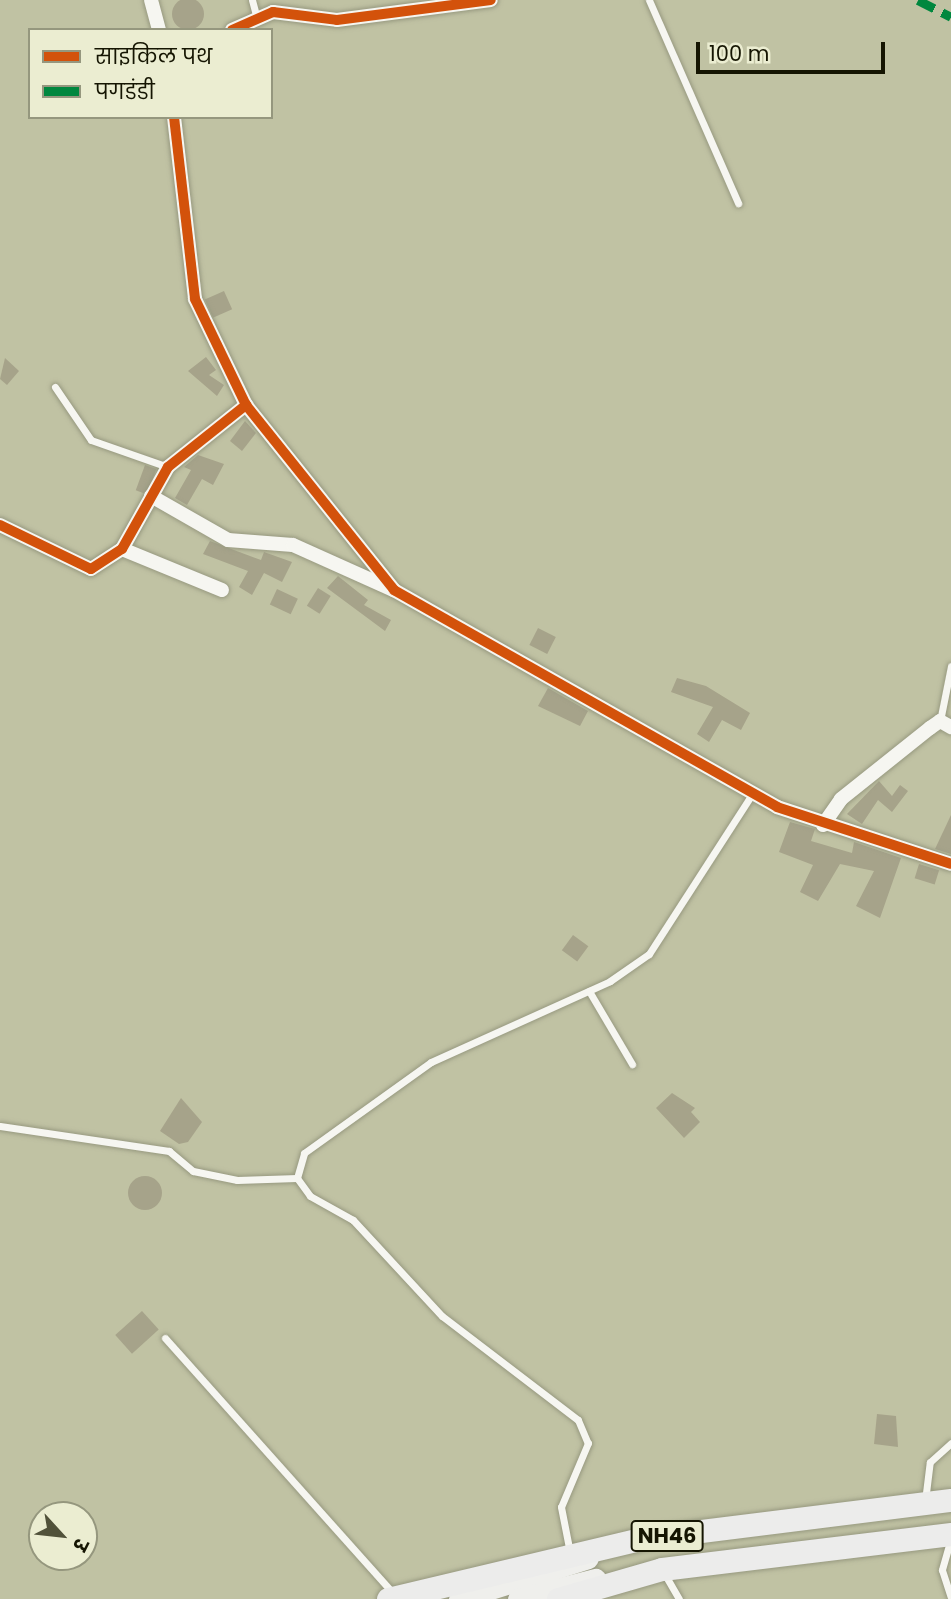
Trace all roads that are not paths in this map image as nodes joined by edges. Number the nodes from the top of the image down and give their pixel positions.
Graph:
1 (151, 0) edge
2 (252, 0) edge
3 (491, 0) edge
4 (649, 0) edge
5 (257, 19) junction
6 (158, 28) edge
7 (237, 28) edge
8 (174, 119) edge
9 (738, 203) dead end
10 (55, 387) dead end
11 (246, 405) junction
12 (168, 467) junction
13 (151, 496) junction
14 (0, 525) edge
15 (122, 549) junction
16 (222, 590) dead end
17 (394, 590) junction
18 (951, 666) edge
19 (946, 724) edge
20 (752, 794) junction
21 (823, 825) junction
22 (951, 864) edge
23 (589, 991) junction
24 (632, 1064) dead end
25 (0, 1126) edge
26 (297, 1178) junction
27 (165, 1338) dead end
28 (951, 1443) edge
29 (951, 1500) edge
30 (925, 1503) junction
31 (951, 1536) edge
32 (611, 1545) junction
33 (570, 1554) junction
34 (662, 1569) junction
35 (546, 1589) edge
36 (392, 1597) edge
37 (951, 1597) edge
38 (459, 1599) edge
39 (518, 1599) edge
40 (679, 1599) edge

1 - 6 street
2 - 5 lane
3 - 5 street
4 - 9 lane
5 - 7 street
8 - 11 street
10 - 12 lane
11 - 12 street
11 - 17 street
12 - 13 street
13 - 15 street
13 - 17 street
14 - 15 street
15 - 16 street
17 - 20 street
18 - 19 lane
19 - 21 street
20 - 21 street
20 - 23 lane
21 - 22 street
23 - 24 lane
23 - 26 lane
25 - 26 lane
26 - 33 lane
27 - 36 lane
28 - 30 lane
29 - 30 highway, NH46
30 - 32 highway, NH46
31 - 34 highway, NH46
31 - 37 lane
32 - 33 highway, NH46
32 - 35 main road
33 - 36 highway, NH46
34 - 35 highway, NH46
34 - 40 lane
35 - 38 main road
35 - 39 main road

